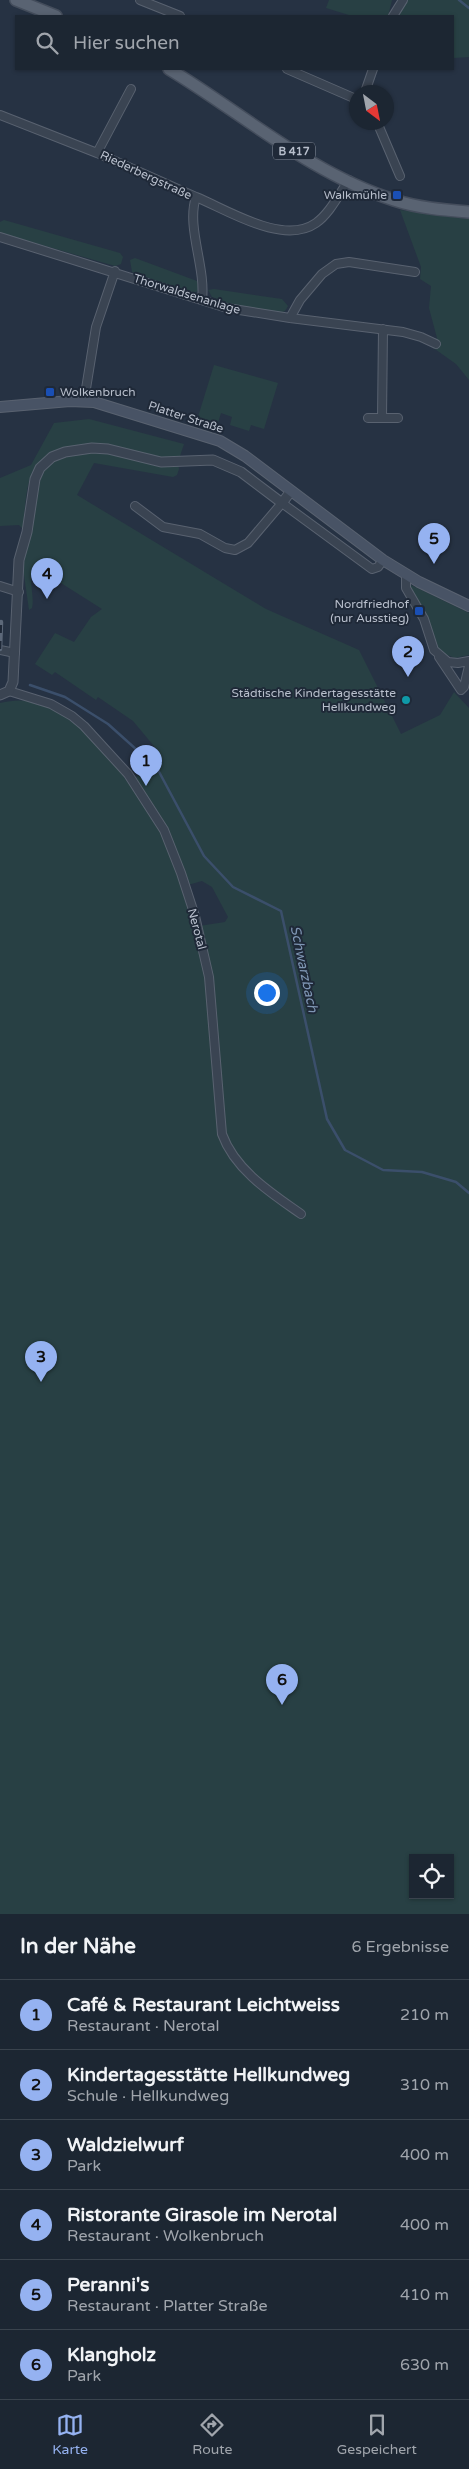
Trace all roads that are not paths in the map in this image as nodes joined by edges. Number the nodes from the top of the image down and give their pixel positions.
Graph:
1 (16, 0) edge
2 (140, 0) edge
3 (404, 0) edge
4 (54, 15) edge
5 (178, 15) edge
6 (394, 15) edge
7 (170, 70) edge
8 (289, 70) edge
9 (373, 70) edge
10 (367, 85) edge
11 (131, 88) dead end
12 (349, 96) edge
13 (0, 115) edge
14 (380, 130) edge
15 (97, 153) junction
16 (400, 176) dead end
17 (349, 180) junction
18 (196, 197) junction
19 (469, 212) edge
20 (0, 237) edge
21 (115, 271) junction
22 (415, 272) dead end
23 (202, 300) junction
24 (290, 318) junction
25 (383, 329) junction
26 (436, 344) dead end
27 (84, 401) junction
28 (0, 407) edge
29 (368, 418) dead end
30 (382, 418) junction
31 (398, 418) dead end
32 (291, 492) junction
33 (282, 503) junction
34 (135, 506) dead end
35 (383, 560) junction
36 (406, 574) junction
37 (0, 586) edge
38 (19, 592) junction
39 (469, 606) edge
40 (0, 650) edge
41 (15, 653) junction
42 (438, 656) junction
43 (469, 661) edge
44 (469, 666) edge
45 (9, 691) junction
46 (0, 695) edge
47 (301, 1214) dead end

1 - 4 main road
2 - 5 street
3 - 6 street
7 - 17 main road, B 417
8 - 12 street
9 - 10 street
11 - 15 street
13 - 15 street, Riederbergstraße
14 - 16 street
15 - 18 street, Riederbergstraße
17 - 18 street
17 - 19 main road, B 417
18 - 23 street, Riederbergstraße
20 - 21 street, Thorwaldsenanlage
21 - 23 street, Thorwaldsenanlage
21 - 27 street
22 - 24 street
23 - 24 street, Thorwaldsenanlage
24 - 25 street, Thorwaldsenanlage
25 - 26 street, Thorwaldsenanlage
25 - 30 street
27 - 28 main road, Platter Straße
27 - 32 main road, Platter Straße
29 - 30 street
30 - 31 street
32 - 33 street
32 - 35 main road, Platter Straße
33 - 34 street
33 - 35 street
33 - 38 street
35 - 36 main road, Platter Straße
36 - 39 main road, Platter Straße
36 - 42 street
37 - 38 street
38 - 41 street
40 - 41 street
41 - 45 street
42 - 43 street
42 - 44 street
45 - 46 street
45 - 47 street, Nerotal

